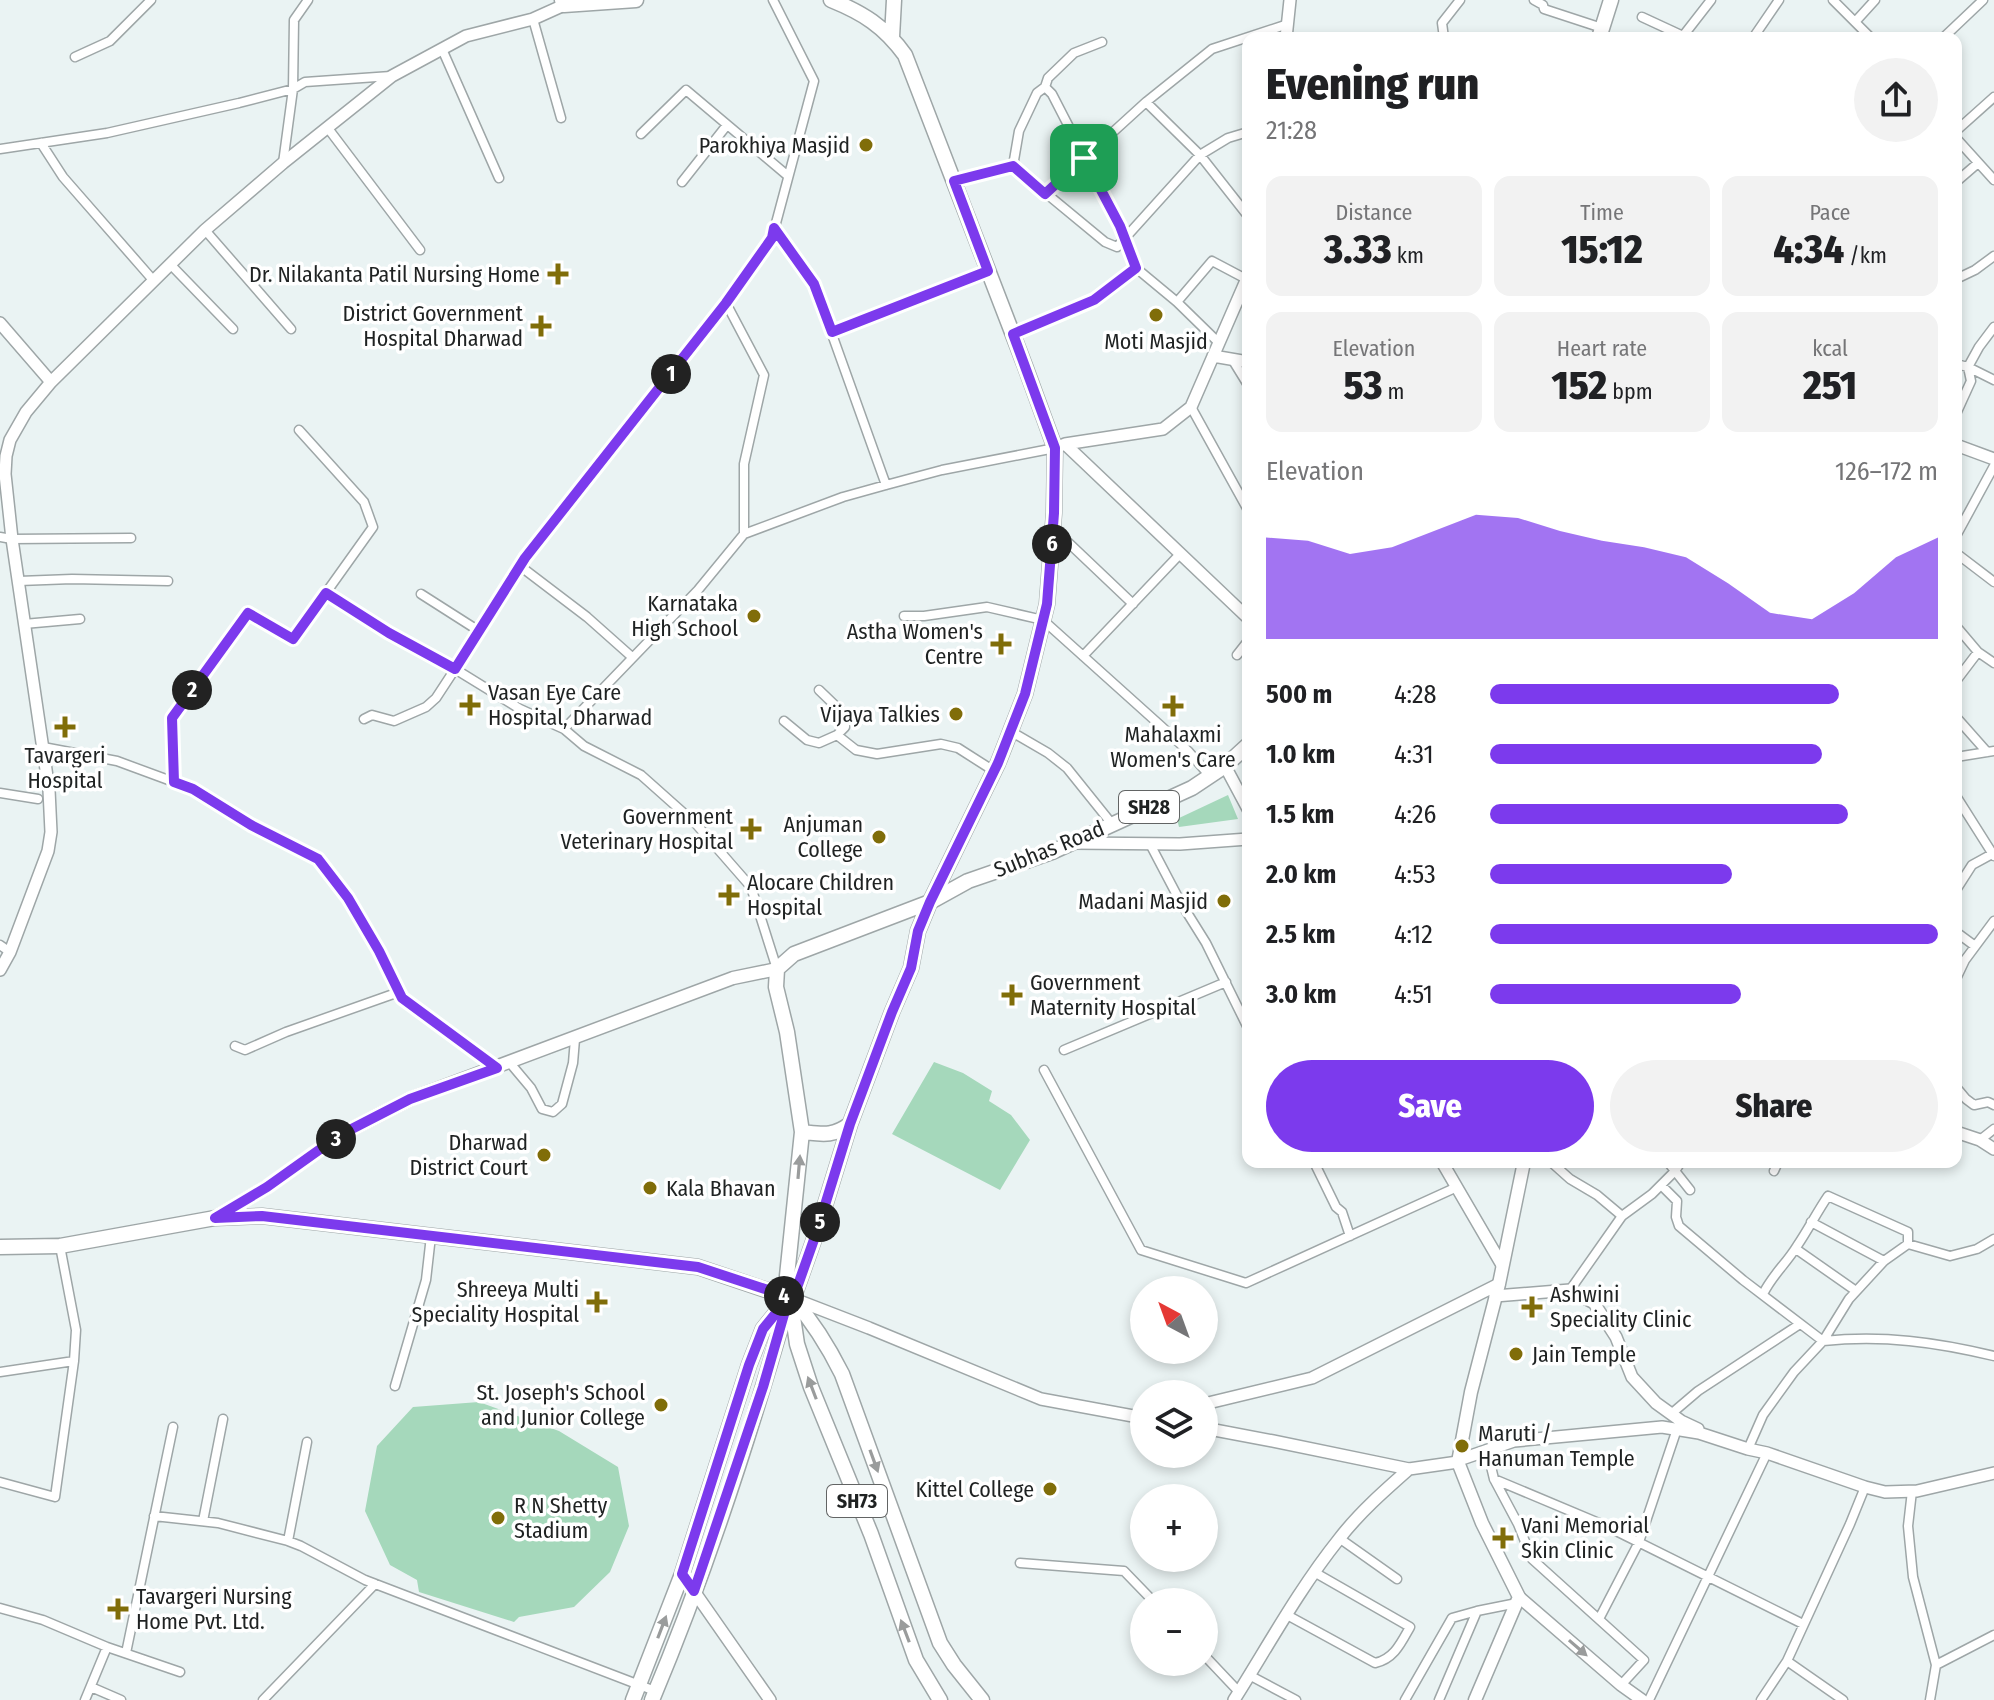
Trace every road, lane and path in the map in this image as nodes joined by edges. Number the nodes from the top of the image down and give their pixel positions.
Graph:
1 (151, 0) edge
2 (308, 0) edge
3 (636, 0) edge
4 (773, 0) edge
5 (831, 0) edge
6 (894, 0) edge
7 (1290, 0) edge
8 (1460, 0) edge
9 (1534, 0) edge
10 (1611, 0) edge
11 (1711, 0) edge
12 (1779, 0) edge
13 (1833, 0) edge
14 (1875, 0) edge
15 (1983, 0) edge
16 (563, 3) edge
17 (1642, 17) dead end
18 (533, 19) junction
19 (1855, 22) junction
20 (1288, 24) junction
21 (1264, 32) edge
22 (1287, 32) edge
23 (1443, 32) edge
24 (1599, 32) edge
25 (1601, 32) edge
26 (1674, 32) edge
27 (1688, 32) edge
28 (1757, 32) edge
29 (1865, 32) edge
30 (1949, 32) edge
31 (892, 37) junction
32 (1242, 39) edge
33 (1102, 42) dead end
34 (442, 49) junction
35 (75, 57) dead end
36 (392, 76) junction
37 (1045, 87) junction
38 (293, 89) junction
39 (1994, 97) edge
40 (1146, 102) junction
41 (561, 118) dead end
42 (727, 125) junction
43 (1962, 126) edge
44 (327, 127) junction
45 (641, 134) dead end
46 (1242, 134) edge
47 (41, 143) junction
48 (1962, 145) edge
49 (0, 149) edge
50 (1200, 155) junction
51 (1084, 158) junction
52 (283, 163) junction
53 (1978, 163) junction
54 (1013, 166) junction
55 (788, 176) junction
56 (1962, 177) edge
57 (499, 178) dead end
58 (1994, 180) edge
59 (954, 181) junction
60 (682, 182) dead end
61 (1045, 194) junction
62 (1242, 208) edge
63 (774, 228) junction
64 (205, 230) junction
65 (1124, 239) junction
66 (420, 250) dead end
67 (1994, 256) edge
68 (170, 264) junction
69 (1136, 268) junction
70 (988, 271) junction
71 (1242, 276) edge
72 (1962, 276) edge
73 (153, 280) junction
74 (1242, 290) edge
75 (1177, 302) junction
76 (726, 303) junction
77 (0, 323) edge
78 (1994, 327) edge
79 (233, 329) dead end
80 (291, 329) dead end
81 (832, 332) junction
82 (1013, 334) junction
83 (1219, 343) junction
84 (1213, 356) junction
85 (1232, 359) junction
86 (1242, 361) edge
87 (1962, 366) edge
88 (1968, 367) junction
89 (1242, 375) edge
90 (1994, 380) edge
91 (51, 382) junction
92 (1962, 401) edge
93 (1191, 407) junction
94 (299, 430) dead end
95 (1060, 446) junction
96 (1962, 447) edge
97 (1994, 459) edge
98 (1994, 466) edge
99 (886, 485) junction
100 (1242, 499) edge
101 (1962, 525) edge
102 (1053, 528) junction
103 (744, 534) junction
104 (6, 538) edge
105 (131, 538) dead end
106 (1180, 554) junction
107 (1962, 558) edge
108 (520, 566) junction
109 (19, 581) junction
110 (168, 581) dead end
111 (1994, 582) edge
112 (326, 593) junction
113 (421, 594) dead end
114 (1133, 604) junction
115 (1242, 612) edge
116 (904, 616) dead end
117 (80, 619) dead end
118 (1043, 620) junction
119 (24, 624) junction
120 (479, 631) junction
121 (1962, 633) edge
122 (1242, 649) edge
123 (1978, 652) junction
124 (1237, 655) dead end
125 (1083, 656) junction
126 (632, 657) junction
127 (1994, 663) edge
128 (455, 669) junction
129 (1962, 673) edge
130 (819, 690) dead end
131 (364, 719) dead end
132 (784, 721) dead end
133 (1962, 723) edge
134 (564, 729) junction
135 (1010, 731) junction
136 (837, 735) junction
137 (43, 747) junction
138 (1242, 750) edge
139 (1990, 751) edge
140 (1962, 756) edge
141 (1225, 766) junction
142 (994, 771) junction
143 (1210, 776) junction
144 (174, 782) junction
145 (0, 793) edge
146 (1242, 798) edge
147 (38, 799) dead end
148 (1962, 805) edge
149 (1112, 824) junction
150 (1242, 839) edge
151 (1070, 843) junction
152 (1150, 844) junction
153 (1993, 855) edge
154 (1962, 881) edge
155 (930, 902) junction
156 (1994, 921) edge
157 (1962, 936) edge
158 (1975, 946) junction
159 (5, 949) edge
160 (777, 969) junction
161 (1962, 969) edge
162 (0, 970) edge
163 (1226, 982) junction
164 (399, 992) junction
165 (1242, 1015) edge
166 (575, 1039) junction
167 (235, 1046) dead end
168 (1064, 1050) dead end
169 (510, 1063) junction
170 (497, 1068) junction
171 (1044, 1070) dead end
172 (1962, 1094) edge
173 (1994, 1105) edge
174 (850, 1124) junction
175 (1994, 1129) edge
176 (802, 1132) junction
177 (1962, 1134) edge
178 (1980, 1140) junction
179 (1994, 1149) edge
180 (1317, 1168) edge
181 (1446, 1168) edge
182 (1523, 1168) edge
183 (1558, 1168) edge
184 (1673, 1168) edge
185 (1677, 1168) edge
186 (1675, 1171) junction
187 (1661, 1185) junction
188 (1457, 1187) junction
189 (1690, 1190) dead end
190 (1622, 1216) junction
191 (215, 1218) junction
192 (1811, 1222) junction
193 (431, 1236) junction
194 (1350, 1236) junction
195 (1994, 1239) edge
196 (1908, 1244) junction
197 (60, 1246) junction
198 (0, 1247) edge
199 (1796, 1249) junction
200 (1884, 1261) junction
201 (1502, 1265) junction
202 (1497, 1290) junction
203 (1570, 1290) junction
204 (1856, 1291) junction
205 (1763, 1294) junction
206 (791, 1298) junction
207 (1800, 1324) junction
208 (1823, 1341) junction
209 (1994, 1356) edge
210 (74, 1361) junction
211 (0, 1372) edge
212 (395, 1386) dead end
213 (1218, 1401) edge
214 (1671, 1414) junction
215 (1130, 1415) edge
216 (223, 1419) dead end
217 (173, 1427) dead end
218 (1677, 1429) junction
219 (1218, 1431) edge
220 (1717, 1439) junction
221 (307, 1442) dead end
222 (1748, 1449) junction
223 (1487, 1450) junction
224 (1767, 1453) junction
225 (1458, 1462) junction
226 (1409, 1469) junction
227 (1994, 1473) edge
228 (1494, 1479) junction
229 (0, 1482) edge
230 (1865, 1487) junction
231 (1912, 1491) junction
232 (154, 1516) junction
233 (203, 1521) junction
234 (1339, 1538) junction
235 (288, 1541) junction
236 (1639, 1542) junction
237 (1020, 1563) dead end
238 (1314, 1572) junction
239 (682, 1574) junction
240 (1708, 1577) junction
241 (1397, 1579) dead end
242 (375, 1584) junction
243 (1140, 1588) edge
244 (694, 1591) junction
245 (1518, 1600) junction
246 (0, 1608) edge
247 (1477, 1611) junction
248 (1287, 1615) junction
249 (1599, 1619) junction
250 (1803, 1624) junction
251 (1994, 1635) edge
252 (107, 1647) junction
253 (126, 1653) junction
254 (1787, 1661) junction
255 (1936, 1665) junction
256 (180, 1672) dead end
257 (1218, 1673) edge
258 (1249, 1675) junction
259 (640, 1685) junction
260 (1621, 1685) junction
261 (91, 1687) junction
262 (653, 1696) edge
263 (1236, 1696) edge
264 (85, 1700) edge
265 (121, 1700) edge
266 (263, 1700) edge
267 (633, 1700) edge
268 (770, 1700) edge
269 (940, 1700) edge
270 (982, 1700) edge
271 (1296, 1700) edge
272 (1405, 1700) edge
273 (1439, 1700) edge
274 (1475, 1700) edge
275 (1642, 1700) edge
276 (1649, 1700) edge
277 (1761, 1700) edge
278 (1843, 1700) edge
279 (1930, 1700) edge

1 - 35 street
2 - 38 street
3 - 16 main road
4 - 55 street
5 - 31 main road
6 - 31 main road
7 - 20 street
8 - 23 street
9 - 24 street
10 - 25 main road
11 - 27 street
12 - 28 street
13 - 19 street
14 - 19 street
15 - 30 street
16 - 18 street
17 - 26 street
18 - 34 street
18 - 41 street
19 - 29 street
20 - 21 street
20 - 22 street
31 - 59 main road
32 - 40 street
33 - 37 street
34 - 36 street
34 - 57 street
36 - 38 street
36 - 44 street
37 - 51 street
37 - 54 street
38 - 47 street
38 - 52 street
39 - 43 street
40 - 50 street
40 - 51 street
42 - 45 street
42 - 55 street
42 - 60 street
44 - 52 street
44 - 66 street
46 - 50 street
47 - 49 street
47 - 73 street
48 - 53 street
50 - 62 street
50 - 65 street
51 - 61 street
51 - 65 street
52 - 64 street
53 - 56 street
53 - 58 street
54 - 59 street
54 - 61 street
55 - 63 street
59 - 70 main road
61 - 65 street
63 - 76 street
63 - 81 street
64 - 68 street
64 - 80 street
65 - 69 street
67 - 72 street
68 - 73 street
68 - 79 street
69 - 75 street
69 - 82 street
70 - 81 street
70 - 82 main road
71 - 75 street
73 - 91 street
74 - 83 street
75 - 83 street
76 - 103 street
76 - 108 street
77 - 91 street
78 - 88 street
81 - 99 street
82 - 95 main road
83 - 84 street
84 - 85 street
84 - 93 street
85 - 86 street
85 - 89 street
87 - 88 street
88 - 90 street
88 - 92 street
91 - 104 street
93 - 95 street
93 - 100 street
94 - 112 street
95 - 99 street
95 - 102 main road
95 - 106 street
96 - 97 street
98 - 101 street
99 - 103 street
102 - 114 street
102 - 118 main road
103 - 126 street
104 - 105 street
104 - 109 street
106 - 114 street
106 - 115 street
107 - 111 street
108 - 120 street
108 - 126 street
109 - 110 street
109 - 119 street
112 - 128 street
112 - 144 street
113 - 120 street
114 - 125 street
116 - 118 street
117 - 119 street
118 - 125 street
118 - 135 main road
119 - 137 street
120 - 128 street
121 - 123 street
122 - 124 street
123 - 127 street
123 - 129 street
125 - 143 street
126 - 134 street
128 - 131 street
128 - 134 street
130 - 136 street
132 - 136 street
133 - 139 street
134 - 160 street
135 - 142 main road
135 - 149 street
136 - 142 street
137 - 144 street
137 - 159 street
138 - 141 main road, Subhas Road / SH28
139 - 140 street
141 - 143 main road, Subhas Road / SH28
141 - 146 street
142 - 155 main road
143 - 149 main road, Subhas Road / SH28
144 - 164 street
145 - 147 street
148 - 153 street
149 - 151 main road, Subhas Road / SH28
150 - 152 street
151 - 152 street
151 - 155 main road, Subhas Road / SH28
152 - 163 street
153 - 154 street
155 - 160 main road, Subhas Road
155 - 174 main road
156 - 158 street
157 - 158 street
158 - 161 street
159 - 162 street
160 - 166 main road
160 - 176 main road
163 - 165 street
163 - 168 street
164 - 167 street
164 - 170 street
166 - 169 main road
166 - 169 street
169 - 170 main road
170 - 191 main road
171 - 194 street
172 - 173 street
174 - 176 main road
174 - 206 main road
175 - 178 street
206 -> 176 main road
177 - 178 street
178 - 179 street
180 - 194 street
181 - 188 street
182 - 201 main road
183 - 190 street
184 - 186 street
185 - 186 street
186 - 187 street
186 - 189 street
187 - 190 street
187 - 205 street
188 - 194 street
188 - 201 street
190 - 203 street
191 - 193 main road
191 - 197 main road
192 - 196 street
192 - 199 street
192 - 200 street
193 - 206 main road
193 - 212 street
195 - 196 street
196 - 200 street
197 - 198 main road
197 - 210 street
199 - 204 street
199 - 205 street
200 - 204 street
201 - 202 main road
202 - 203 street
202 - 213 street
202 - 225 main road
203 - 214 street
204 - 208 street
205 - 207 street
206 - 215 street
206 - 239 main road
206 - 244 main road
269 -> 206 main road, SH73
206 -> 270 main road, SH73
207 - 208 street
207 - 214 street
208 - 209 street
208 - 222 street
210 - 211 street
210 - 229 street
214 - 220 street
216 - 233 street
217 - 232 street
218 - 220 street
218 - 223 street
218 - 236 street
219 - 226 street
220 - 222 street
221 - 235 street
222 - 224 street
223 - 225 street
223 - 228 street
224 - 230 street
224 - 240 street
225 - 226 street
225 - 245 main road
226 - 234 street
227 - 231 street
228 - 236 street
228 - 249 street
230 - 231 street
230 - 250 street
231 - 255 street
232 - 233 street
232 - 253 street
233 - 235 street
234 - 238 street
234 - 241 street
235 - 242 street
236 - 240 street
236 - 249 street
237 - 243 street
238 - 248 street
238 - 248 street
239 - 244 street
259 -> 239 main road
240 - 250 street
240 - 276 street
242 - 259 street
242 - 266 street
244 - 262 main road
244 - 268 street
245 - 247 street
245 -> 260 street
245 - 274 main road
246 - 252 street
247 - 272 street
247 - 273 street
248 - 258 street
249 - 260 street
250 - 254 street
251 - 255 street
252 - 253 street
252 - 261 street
253 - 256 street
254 - 277 street
254 - 278 street
255 - 279 street
257 - 263 street
258 - 263 street
258 - 271 street
259 - 262 street
259 - 267 main road
260 - 275 street
261 - 264 street
261 - 265 street

